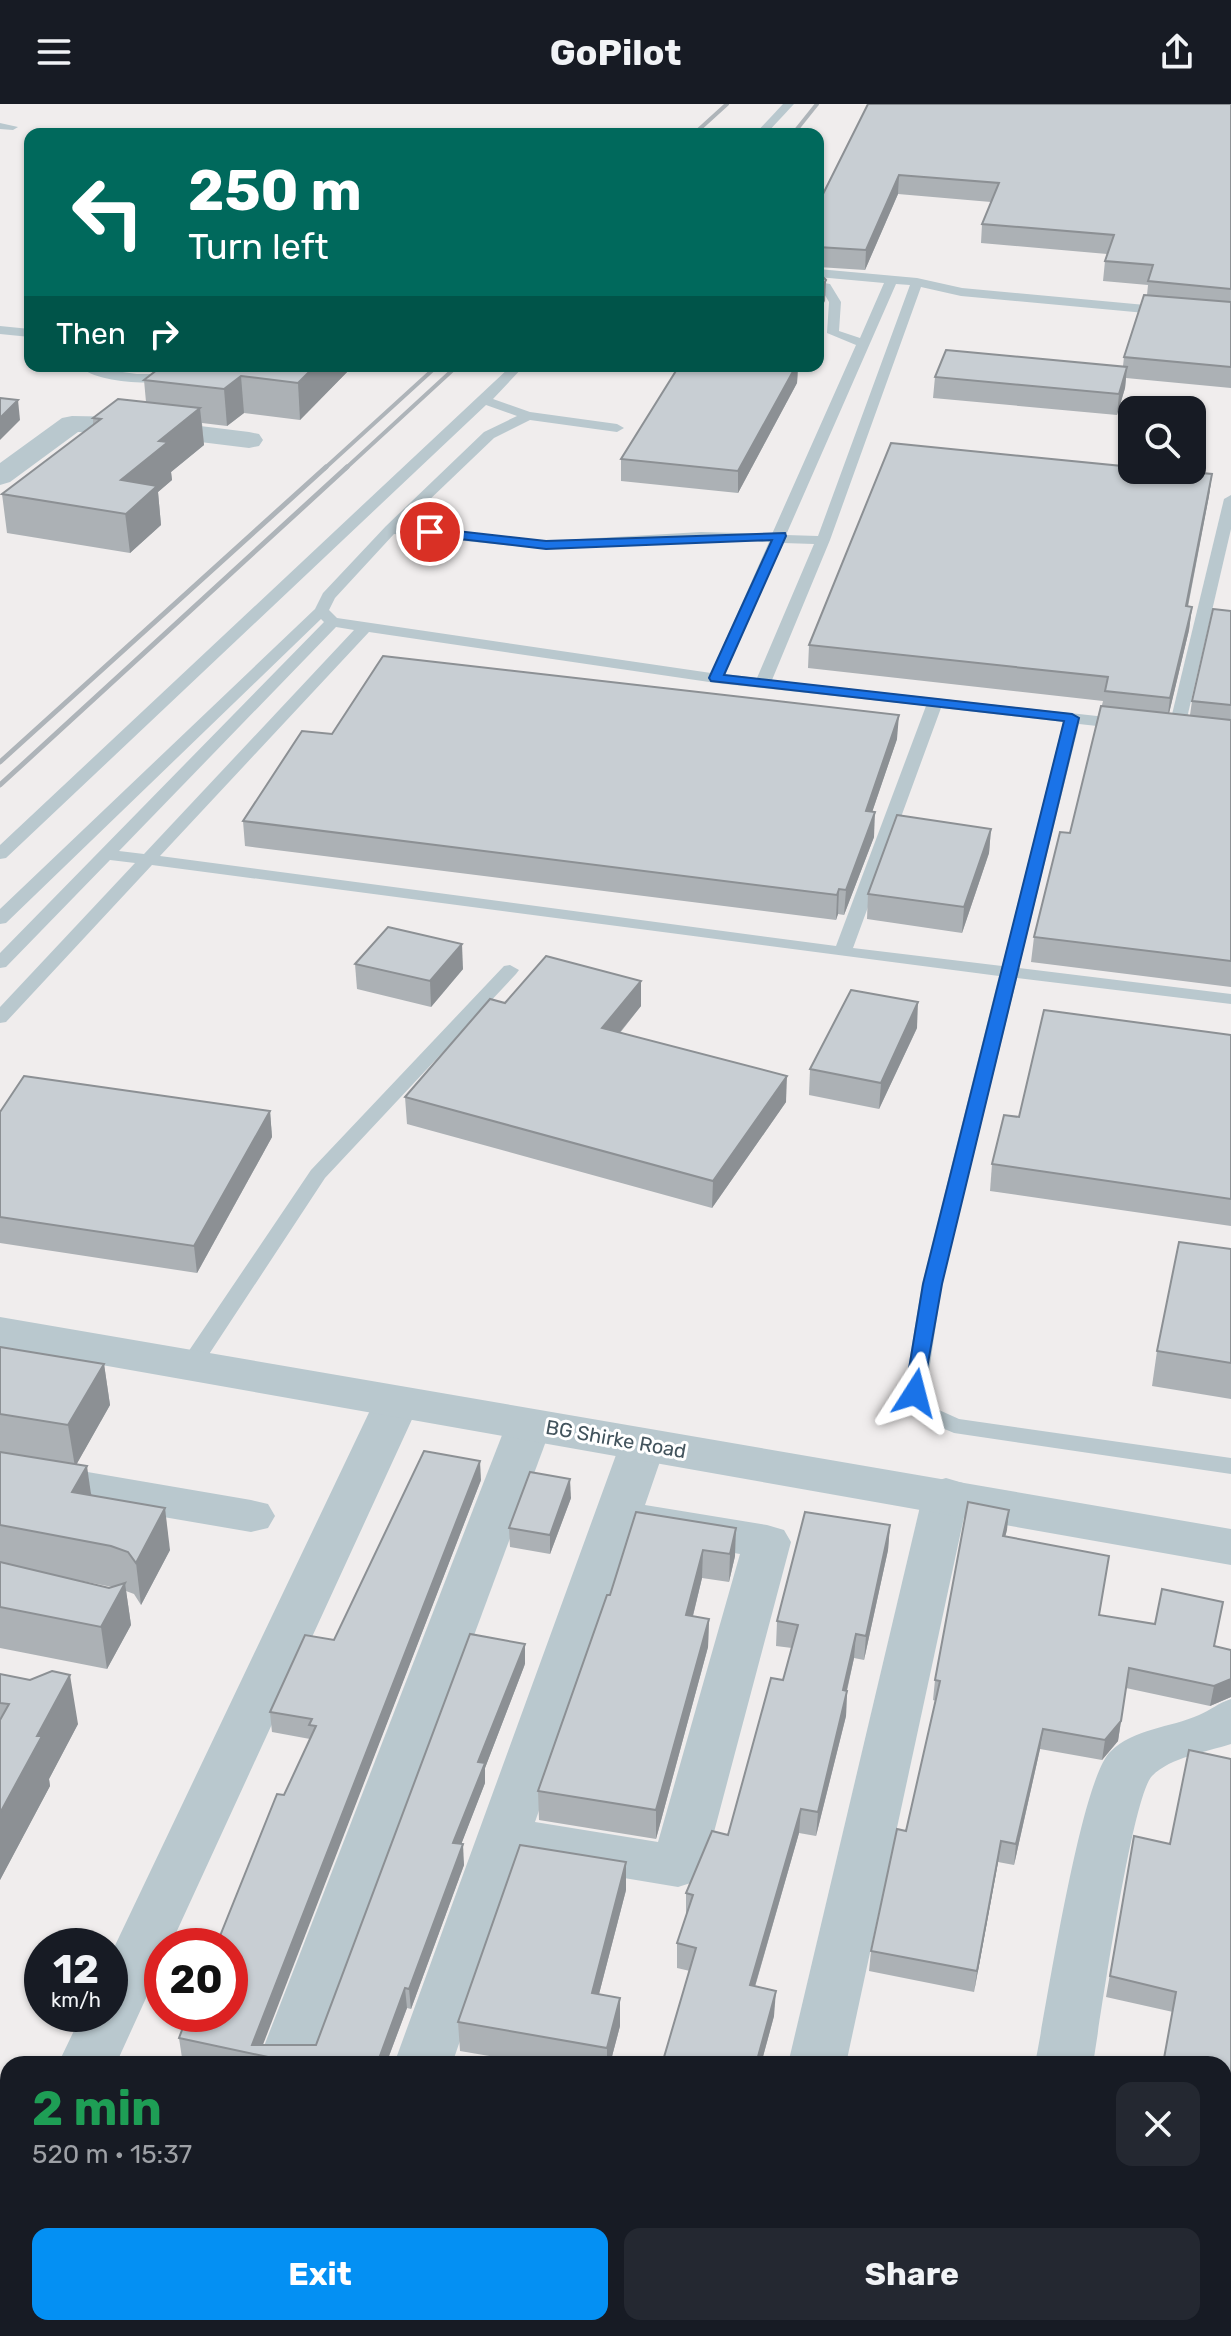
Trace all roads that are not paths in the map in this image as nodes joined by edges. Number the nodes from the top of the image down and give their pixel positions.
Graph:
1 (789, 104) edge
2 (0, 126) edge
3 (13, 127) dead end
4 (766, 128) edge
5 (824, 274) edge
6 (925, 283) junction
7 (889, 286) junction
8 (824, 287) edge
9 (824, 289) edge
10 (1168, 297) edge
11 (1183, 312) edge
12 (0, 330) edge
13 (24, 332) edge
14 (864, 344) junction
15 (95, 372) edge
16 (177, 372) edge
17 (512, 372) edge
18 (484, 400) junction
19 (528, 416) junction
20 (617, 428) dead end
21 (249, 440) dead end
22 (0, 476) edge
23 (1231, 499) edge
24 (391, 529) junction
25 (780, 536) junction
26 (823, 540) junction
27 (326, 616) junction
28 (363, 629) junction
29 (716, 678) junction
30 (762, 684) junction
31 (935, 704) junction
32 (1072, 718) junction
33 (0, 854) edge
34 (105, 854) junction
35 (143, 862) junction
36 (0, 919) edge
37 (843, 952) junction
38 (0, 963) edge
39 (510, 970) dead end
40 (1009, 971) junction
41 (1231, 999) edge
42 (0, 1018) edge
43 (0, 1332) edge
44 (190, 1366) junction
45 (397, 1402) junction
46 (529, 1425) junction
47 (643, 1444) junction
48 (1231, 1466) edge
49 (0, 1473) edge
50 (946, 1494) junction
51 (251, 1516) dead end
52 (619, 1517) junction
53 (1231, 1547) edge
54 (1231, 1718) edge
55 (504, 1838) junction
56 (91, 2056) edge
57 (289, 2056) edge
58 (426, 2056) edge
59 (819, 2056) edge
60 (1065, 2056) edge

1 - 4 lane
2 - 3 lane
5 - 7 lane
6 - 7 lane
6 - 10 lane
6 - 11 lane
6 - 26 lane
7 - 8 lane
7 - 14 lane
9 - 14 lane
12 - 13 lane
14 - 25 lane
15 - 16 lane
17 - 18 lane
18 - 19 lane
18 - 33 lane
19 - 20 lane
19 - 24 lane
21 - 22 street
23 - 32 lane
24 - 25 lane
24 - 27 lane
25 - 26 lane
25 - 29 lane
26 - 30 lane
27 - 28 lane
27 - 34 lane
27 - 36 lane
28 - 29 lane
28 - 35 lane
29 - 30 lane
30 - 31 lane
31 - 32 lane
31 - 37 lane
32 - 40 lane
34 - 35 lane
34 - 38 lane
35 - 37 lane
35 - 42 lane
37 - 40 lane
39 - 44 lane
40 - 41 lane
40 - 48 lane
43 - 44 street, BG Shirke Road
44 - 45 street, BG Shirke Road
45 - 46 street, BG Shirke Road
45 - 56 street
46 - 47 street, BG Shirke Road
46 - 57 street
47 - 50 street, BG Shirke Road
47 - 52 street
49 - 51 street
50 - 53 street, BG Shirke Road
50 - 59 street
52 - 55 street
52 - 55 street
54 - 60 street
55 - 58 street

